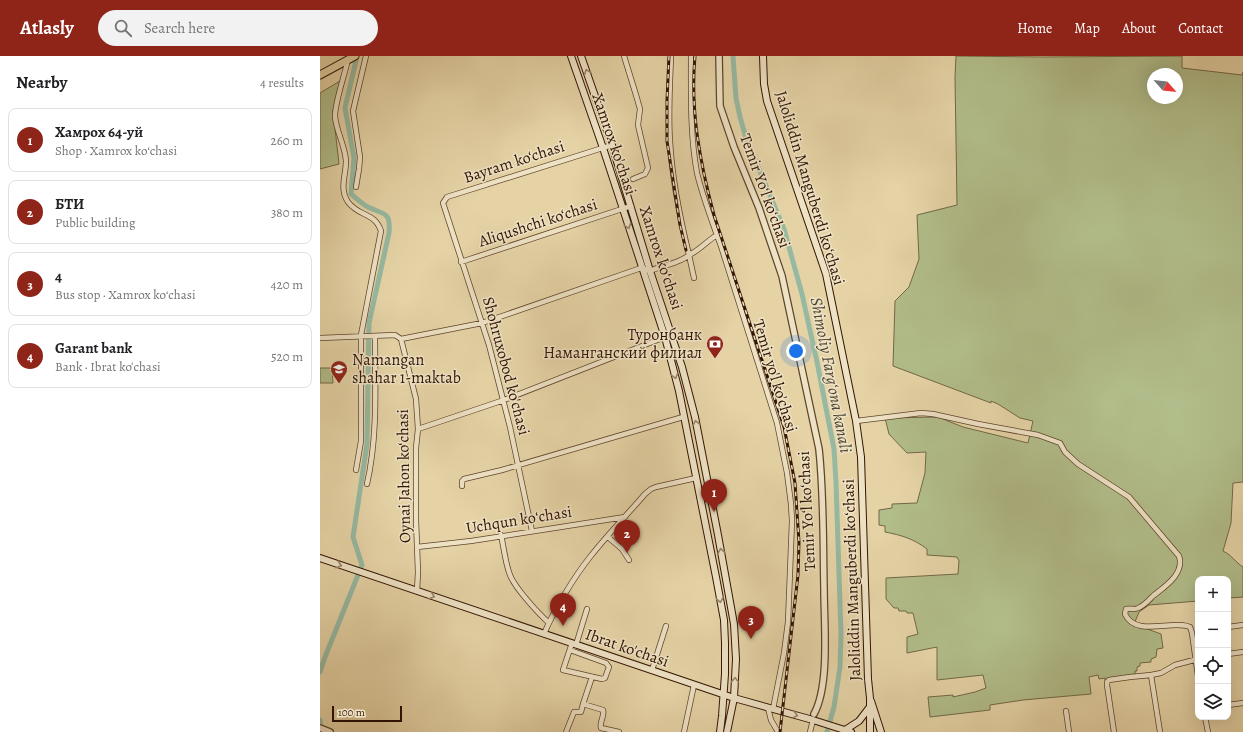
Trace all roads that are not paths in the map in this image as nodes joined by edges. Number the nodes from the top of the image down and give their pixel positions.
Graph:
1 (366, 56) edge
2 (571, 56) edge
3 (581, 56) edge
4 (624, 56) edge
5 (671, 56) edge
6 (691, 56) edge
7 (719, 56) edge
8 (763, 56) edge
9 (351, 57) edge
10 (320, 75) edge
11 (612, 145) junction
12 (602, 148) junction
13 (633, 179) dead end
14 (356, 187) dead end
15 (631, 206) junction
16 (622, 209) junction
17 (444, 210) joint
18 (717, 235) junction
19 (689, 255) junction
20 (462, 262) junction
21 (641, 268) junction
22 (650, 271) junction
23 (694, 278) dead end
24 (482, 323) junction
25 (363, 336) junction
26 (374, 336) junction
27 (665, 337) junction
28 (320, 338) edge
29 (401, 339) junction
30 (504, 400) junction
31 (683, 417) junction
32 (856, 420) junction
33 (418, 429) junction
34 (703, 458) junction
35 (692, 460) junction
36 (518, 465) junction
37 (356, 470) dead end
38 (696, 478) junction
39 (367, 484) dead end
40 (462, 486) dead end
41 (626, 517) junction
42 (532, 531) junction
43 (501, 535) junction
44 (608, 537) junction
45 (417, 548) junction
46 (320, 558) edge
47 (629, 560) dead end
48 (417, 591) junction
49 (587, 609) dead end
50 (549, 623) junction
51 (1243, 625) edge
52 (666, 626) dead end
53 (1231, 627) edge
54 (1195, 632) edge
55 (1192, 633) junction
56 (544, 634) junction
57 (572, 646) junction
58 (1195, 649) edge
59 (1243, 652) edge
60 (1231, 654) edge
61 (1195, 660) edge
62 (652, 670) junction
63 (1151, 675) junction
64 (592, 677) junction
65 (694, 685) junction
66 (724, 695) junction
67 (734, 698) junction
68 (870, 698) junction
69 (1243, 703) edge
70 (584, 704) junction
71 (1231, 705) edge
72 (869, 708) junction
73 (771, 709) junction
74 (1066, 711) dead end
75 (813, 717) junction
76 (1206, 720) edge
77 (320, 728) edge
78 (845, 730) edge
79 (329, 732) edge
80 (566, 732) edge
81 (619, 732) edge
82 (684, 732) edge
83 (720, 732) edge
84 (727, 732) edge
85 (778, 732) edge
86 (810, 732) edge
87 (870, 732) edge
88 (881, 732) edge
89 (1069, 732) edge
90 (1114, 732) edge
91 (1160, 732) edge
92 (1208, 732) edge

1 - 14 street
2 - 12 main road, Xamrox ko'chasi
11 -> 3 main road, Xamrox koʻchasi
4 - 13 street
5 - 19 street
6 - 18 street, Temir yo'l ko'chasi
7 - 75 street, Temir Yoʻl koʻchasi
8 - 32 main road, Jaloliddin Manguberdi koʻchasi
9 - 10 main road
9 - 25 street
11 - 12 street
11 - 15 main road, Xamrox koʻchasi
12 - 16 main road, Xamrox ko'chasi
12 - 17 street, Bayram ko‘chasi
15 - 16 street, Aliqushchi ko‘chasi
15 - 22 main road, Xamrox koʻchasi
16 - 20 street, Aliqushchi ko‘chasi
16 -> 21 main road, Xamrox ko'chasi
17 - 20 street, Shohruxobod ko'chasi
18 - 19 street
18 - 73 street, Temir yo'l ko'chasi
19 - 22 street
19 - 23 street
20 - 24 street, Shohruxobod ko'chasi
21 - 22 street
21 - 24 street
21 - 27 main road, Xamrox ko'chasi
34 -> 22 main road, Xamrox koʻchasi
24 - 29 street
24 - 30 street, Shohruxobod ko'chasi
25 - 26 street
25 - 28 street
25 - 37 street
26 - 29 street
26 - 39 street
27 - 30 street
27 -> 31 main road, Xamrox ko'chasi
29 - 33 street, Oynai Jahon ko‘chasi
30 - 33 street
30 - 36 street, Shohruxobod ko'chasi
31 - 35 main road, Xamrox ko'chasi
31 - 36 street
32 - 55 street
32 - 68 main road, Jaloliddin Manguberdi koʻchasi
33 - 45 street, Oynai Jahon ko‘chasi
34 - 35 street
67 -> 34 main road, Xamrox koʻchasi
35 - 38 main road, Xamrox ko'chasi
36 - 40 street
36 - 42 street, Shohruxobod ko'chasi
38 - 41 street
38 -> 66 main road, Xamrox ko'chasi
41 - 42 street, Uchqun koʻchasi
41 - 44 street
42 - 43 street, Uchqun koʻchasi
43 - 45 street, Uchqun koʻchasi
43 - 50 street
44 - 47 street
44 - 50 street
45 - 48 street, Oynai Jahon ko‘chasi
46 -> 48 main road, Ibrat ko'chasi
48 -> 56 main road, Ibrat ko'chasi
49 - 57 street
50 - 56 street
51 - 53 street
52 - 62 street
54 - 55 street
55 - 58 street
56 - 57 main road, Ibrat ko'chasi
57 - 62 main road, Ibrat ko'chasi
57 - 64 street
57 - 64 street
59 - 60 street
61 - 63 street
62 - 65 main road, Ibrat ko'chasi
63 - 90 street
63 - 91 street
64 - 70 street
65 - 66 main road, Ibrat ko'chasi
65 - 82 street
66 - 67 main road, Ibrat ko'chasi
66 - 83 main road, Xamrox ko'chasi
67 - 73 main road, Ibrat ko'chasi
67 - 84 main road, Xamrox koʻchasi
68 - 72 main road, Jaloliddin Manguberdi koʻchasi
68 - 88 main road
69 - 71 street
70 - 80 street
70 - 81 street
72 - 78 main road
72 - 87 main road, Jaloliddin Manguberdi koʻchasi
73 -> 75 main road, Ibrat ko'chasi
73 - 85 street
74 - 89 street
75 - 78 main road, Ibrat ko'chasi
75 - 86 street
76 - 92 street
77 - 79 street

